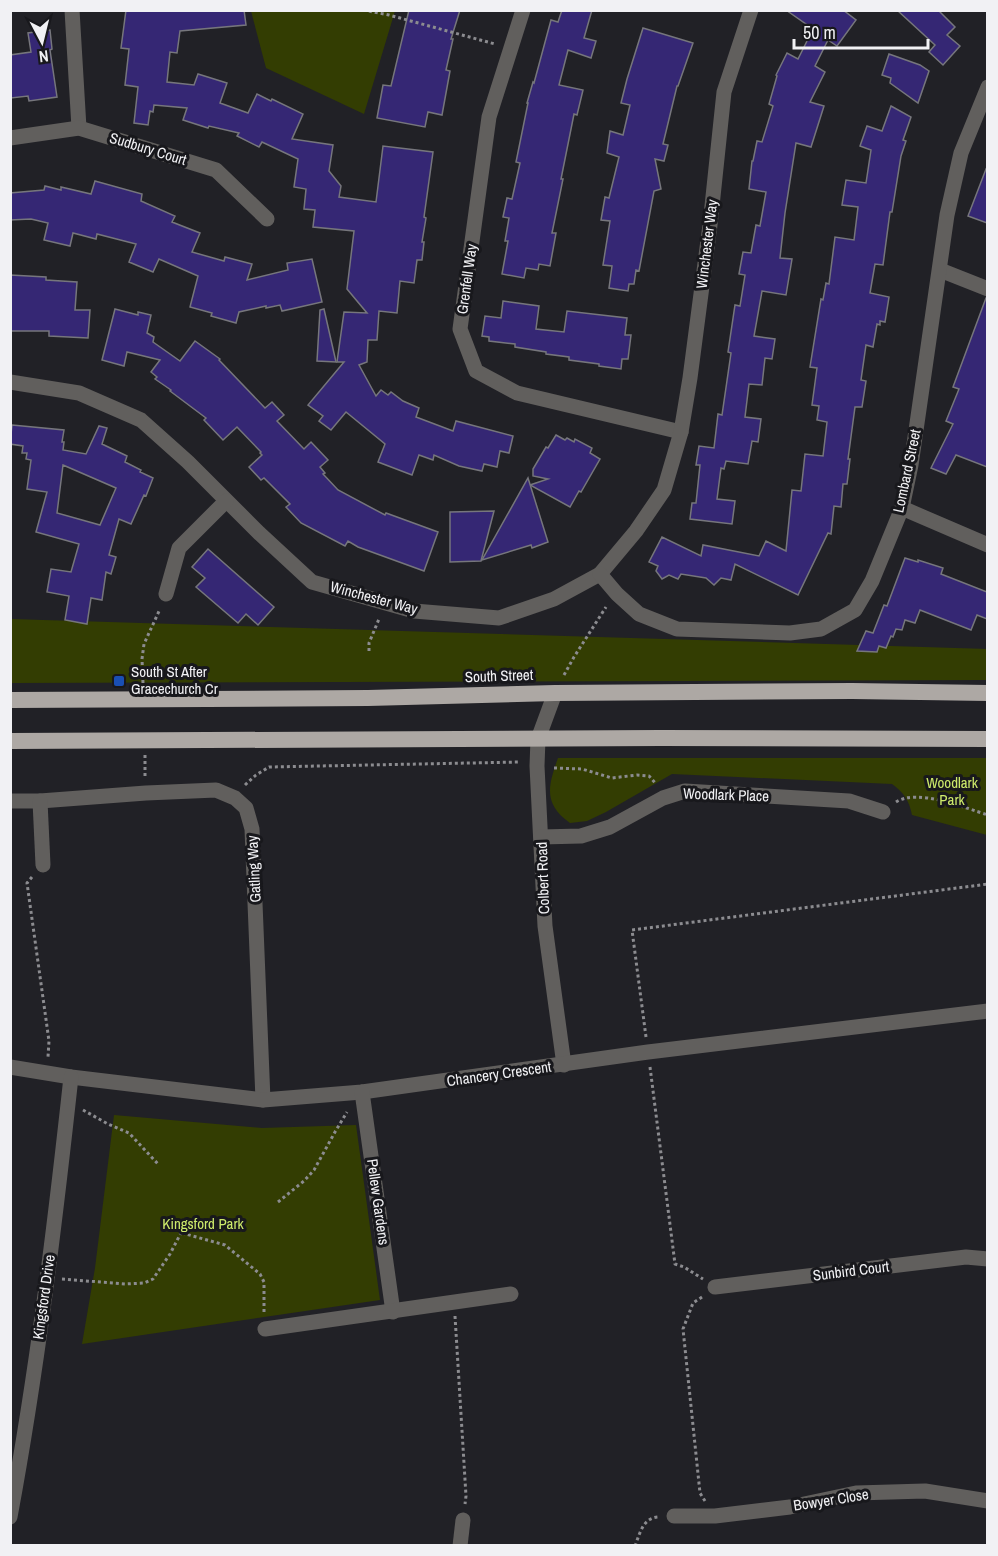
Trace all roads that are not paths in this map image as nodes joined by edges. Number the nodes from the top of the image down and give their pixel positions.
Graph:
1 (72, 10) edge
2 (523, 10) edge
3 (751, 10) edge
4 (987, 87) edge
5 (79, 128) junction
6 (10, 138) edge
7 (267, 219) dead end
8 (940, 270) junction
9 (987, 289) edge
10 (10, 382) edge
11 (681, 432) junction
12 (226, 501) junction
13 (902, 508) junction
14 (987, 545) edge
15 (600, 574) junction
16 (166, 594) dead end
17 (555, 693) junction
18 (987, 693) edge
19 (10, 700) edge
20 (538, 738) junction
21 (987, 739) edge
22 (10, 741) edge
23 (10, 801) edge
24 (40, 801) junction
25 (883, 812) road end
26 (541, 837) junction
27 (43, 865) road end
28 (987, 1011) edge
29 (564, 1065) junction
30 (10, 1067) edge
31 (71, 1077) junction
32 (362, 1092) junction
33 (263, 1100) junction
34 (987, 1259) edge
35 (715, 1287) road end
36 (511, 1294) dead end
37 (393, 1312) junction
38 (265, 1329) road end
39 (17, 1441) edge
40 (987, 1501) edge
41 (10, 1516) edge
42 (674, 1516) road end
43 (463, 1520) road end
44 (460, 1545) edge

1 - 5 street
2 - 11 street, Grenfell Way
3 - 11 street, Winchester Way
4 - 8 street, Lombard Street
5 - 6 street, Sudbury Court
5 - 7 street, Sudbury Court
8 - 9 street
8 - 13 street, Lombard Street
10 - 12 street, Winchester Way
11 - 15 street, Winchester Way
12 - 15 street, Winchester Way
12 - 16 street
13 - 14 street
13 - 15 street, Lombard Street
17 - 18 highway, South Street
17 - 19 highway, South Street
17 - 20 street, Colbert Road
20 - 21 highway
20 - 22 highway
20 - 26 street, Colbert Road
23 - 24 street
24 - 27 street
24 - 33 street, Gatling Way
25 - 26 street, Woodlark Place
26 - 29 street, Colbert Road
28 - 29 street, Chancery Crescent
29 - 32 street, Chancery Crescent
30 - 31 street, Chancery Crescent
31 - 33 street, Chancery Crescent
31 - 39 street, Kingsford Drive
32 - 33 street, Chancery Crescent
32 - 37 street, Pellew Gardens
34 - 35 street, Sunbird Court
36 - 37 street
37 - 38 street
39 - 41 street, Kingsford Drive
40 - 42 street, Bowyer Close
43 - 44 street

